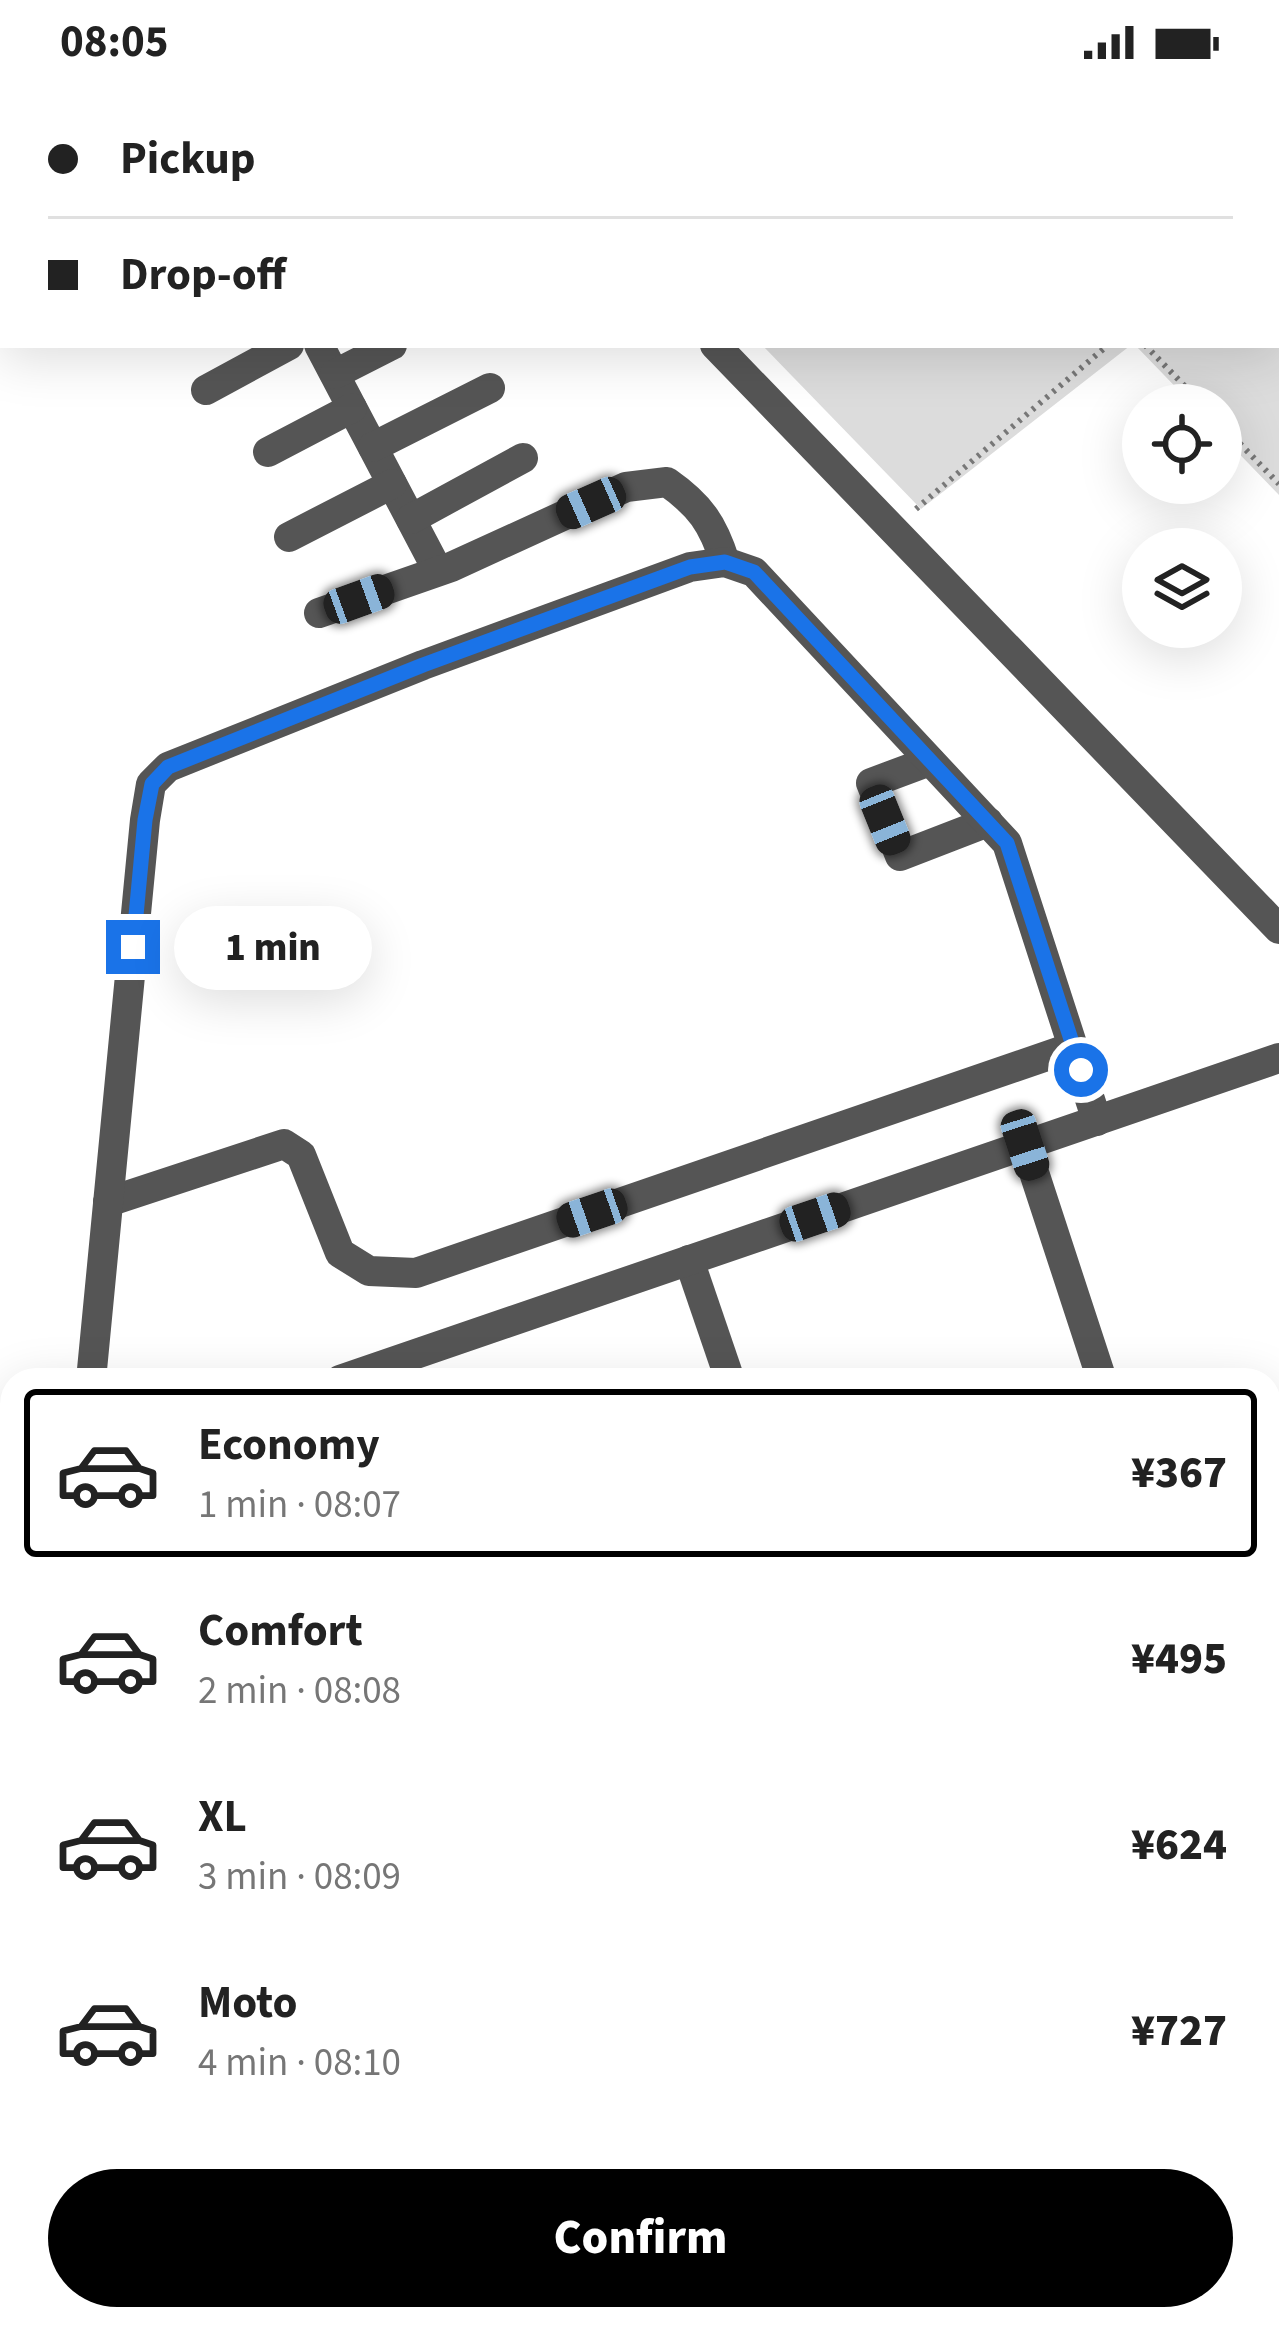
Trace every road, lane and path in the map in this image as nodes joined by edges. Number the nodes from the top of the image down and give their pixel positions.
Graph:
1 (283, 348) edge
2 (321, 348) edge
3 (386, 348) edge
4 (718, 348) edge
5 (1104, 348) edge
6 (1148, 348) edge
7 (334, 374) junction
8 (1183, 384) edge
9 (490, 388) dead end
10 (206, 390) dead end
11 (352, 408) junction
12 (1242, 446) edge
13 (374, 448) junction
14 (268, 452) dead end
15 (523, 458) dead end
16 (392, 484) junction
17 (1279, 484) edge
18 (913, 511) dead end
19 (411, 519) junction
20 (289, 537) dead end
21 (725, 562) junction
22 (438, 571) junction
23 (320, 613) dead end
24 (930, 761) junction
25 (988, 822) junction
26 (1279, 929) edge
27 (1073, 1047) junction
28 (1279, 1058) edge
29 (1097, 1120) junction
30 (1025, 1145) junction
31 (108, 1202) junction
32 (689, 1260) junction
33 (92, 1368) edge
34 (375, 1368) edge
35 (726, 1368) edge
36 (1098, 1368) edge

1 - 10 street
2 - 7 street
3 - 7 street
4 - 26 street
5 - 18 path
6 - 8 path
7 - 11 street
9 - 13 street
11 - 13 street
11 - 14 street
12 - 17 path
13 - 16 street
15 - 19 street
16 - 19 street
16 - 20 street
19 - 22 street
21 - 22 street
21 - 24 street
21 - 31 street
22 - 23 street
24 - 25 street
24 - 25 street
25 - 27 street
27 - 29 street
27 - 31 street
28 - 29 street
29 - 30 street
30 - 32 street
30 - 36 street
31 - 33 street
32 - 34 street
32 - 35 street

